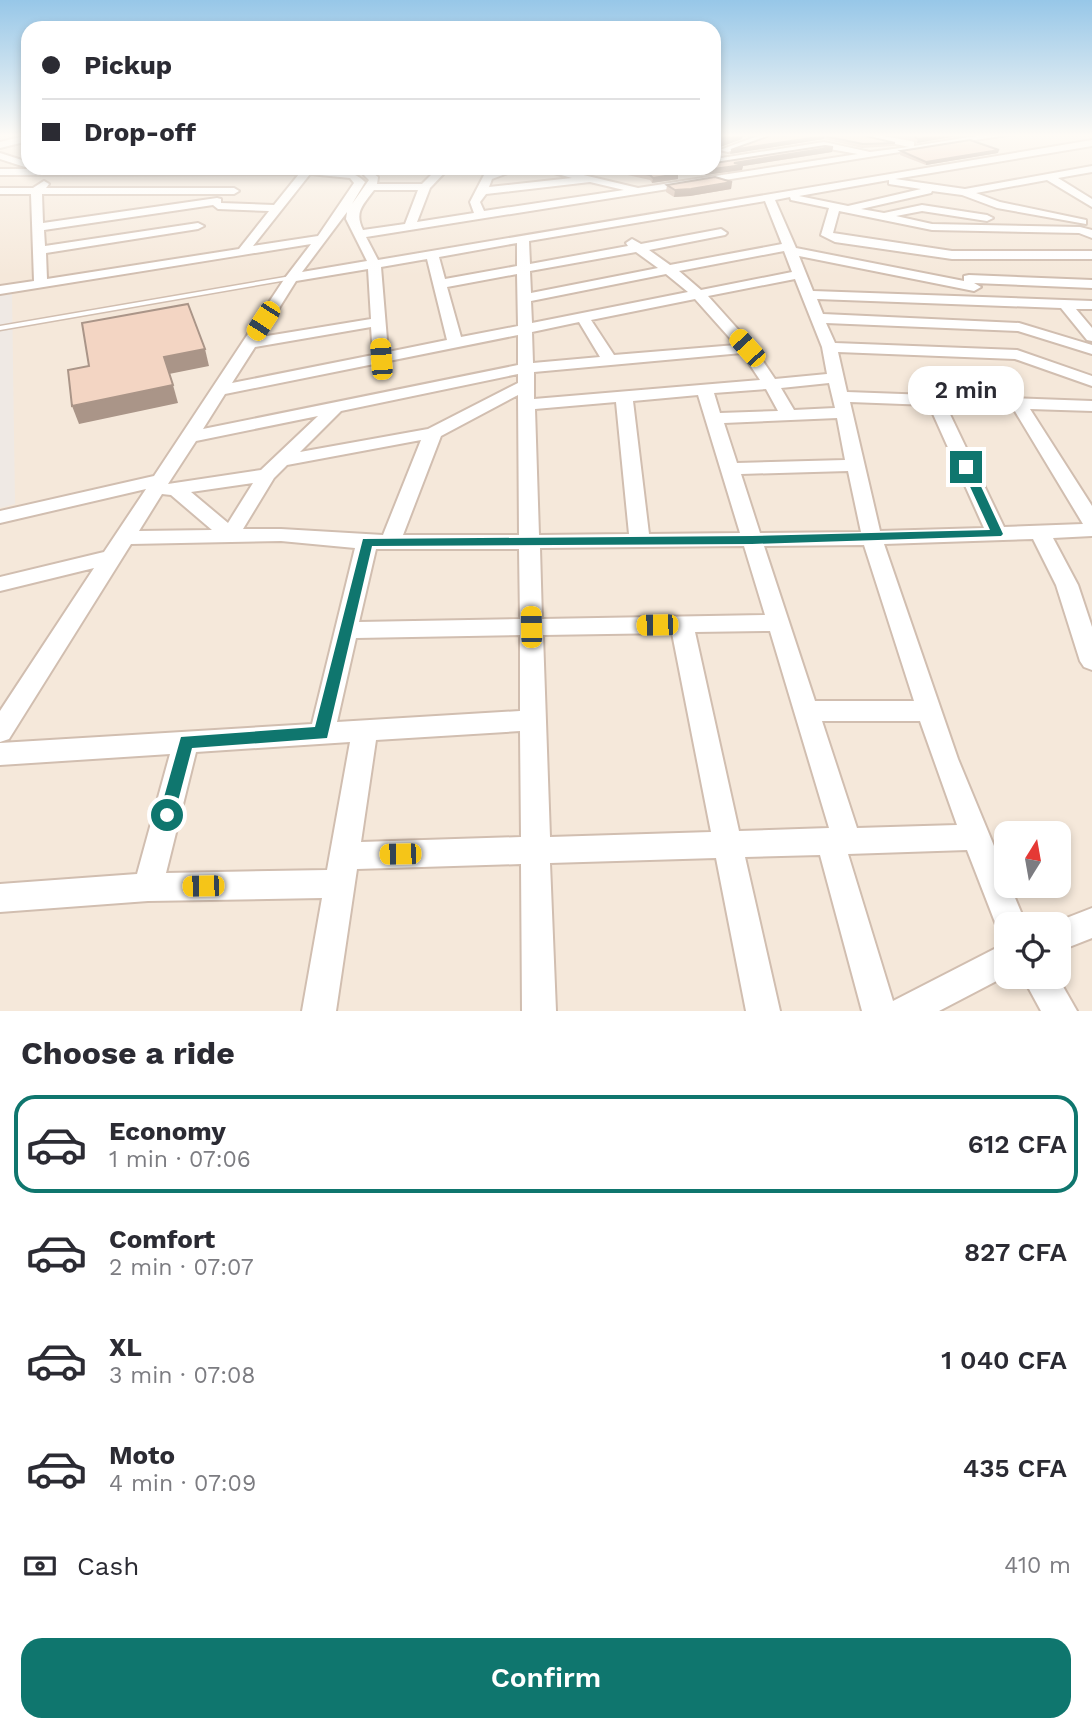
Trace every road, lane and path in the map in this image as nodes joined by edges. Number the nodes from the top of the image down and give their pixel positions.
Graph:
1 (47, 181) edge
2 (244, 181) edge
3 (296, 181) edge
4 (359, 181) edge
5 (370, 181) edge
6 (372, 181) edge
7 (431, 181) edge
8 (486, 181) edge
9 (571, 181) edge
10 (600, 181) edge
11 (711, 181) edge
12 (712, 181) edge
13 (866, 181) edge
14 (890, 181) edge
15 (957, 181) edge
16 (1038, 181) edge
17 (1056, 181) edge
18 (963, 184) junction
19 (425, 187) junction
20 (934, 189) junction
21 (0, 191) edge
22 (36, 191) junction
23 (482, 191) junction
24 (644, 192) junction
25 (775, 197) junction
26 (1043, 204) dead end
27 (1092, 204) edge
28 (277, 208) junction
29 (840, 208) junction
30 (215, 209) junction
31 (881, 216) junction
32 (1062, 216) junction
33 (481, 217) junction
34 (571, 217) junction
35 (609, 225) junction
36 (409, 227) junction
37 (932, 227) junction
38 (1088, 227) edge
39 (36, 228) junction
40 (1041, 229) junction
41 (721, 233) dead end
42 (360, 234) junction
43 (322, 239) junction
44 (523, 239) junction
45 (638, 248) junction
46 (790, 248) junction
47 (40, 250) junction
48 (243, 251) junction
49 (432, 254) junction
50 (953, 254) junction
51 (1092, 255) edge
52 (163, 263) junction
53 (374, 264) junction
54 (524, 270) junction
55 (670, 270) junction
56 (800, 274) junction
57 (291, 278) junction
58 (41, 283) junction
59 (971, 283) junction
60 (439, 284) junction
61 (1092, 284) edge
62 (0, 290) edge
63 (698, 294) junction
64 (808, 295) junction
65 (524, 298) junction
66 (983, 301) junction
67 (1065, 304) junction
68 (1092, 305) edge
69 (583, 318) junction
70 (817, 318) junction
71 (378, 322) junction
72 (999, 326) junction
73 (0, 328) edge
74 (525, 331) junction
75 (1092, 337) edge
76 (249, 343) junction
77 (454, 344) junction
78 (829, 347) junction
79 (747, 348) junction
80 (1092, 350) edge
81 (1017, 355) junction
82 (381, 359) junction
83 (610, 361) junction
84 (836, 378) junction
85 (1092, 381) edge
86 (772, 384) junction
87 (526, 386) junction
88 (219, 390) junction
89 (705, 390) junction
90 (624, 397) junction
91 (935, 400) junction
92 (1019, 404) junction
93 (842, 405) junction
94 (1092, 406) edge
95 (336, 407) junction
96 (789, 415) junction
97 (714, 418) junction
98 (433, 433) junction
99 (189, 437) junction
100 (281, 461) junction
101 (856, 465) junction
102 (730, 469) junction
103 (267, 475) junction
104 (164, 487) junction
105 (0, 517) edge
106 (1092, 522) edge
107 (1092, 530) edge
108 (1040, 532) junction
109 (997, 534) junction
110 (230, 535) junction
111 (124, 538) junction
112 (872, 538) junction
113 (752, 540) junction
114 (640, 541) junction
115 (379, 542) junction
116 (529, 542) junction
117 (112, 557) junction
118 (0, 584) edge
119 (778, 623) junction
120 (682, 625) junction
121 (531, 627) junction
122 (346, 630) junction
123 (1092, 661) edge
124 (806, 711) junction
125 (929, 711) junction
126 (533, 720) junction
127 (365, 730) junction
128 (0, 732) edge
129 (321, 733) junction
130 (186, 742) junction
131 (0, 754) edge
132 (975, 837) junction
133 (838, 841) junction
134 (728, 844) junction
135 (535, 850) junction
136 (343, 870) junction
137 (148, 887) junction
138 (0, 898) edge
139 (1006, 912) edge
140 (1092, 923) edge
141 (1071, 931) edge
142 (994, 965) edge
143 (1046, 989) edge
144 (319, 1011) edge
145 (539, 1011) edge
146 (762, 1011) edge
147 (879, 1011) edge
148 (905, 1011) edge
149 (1060, 1011) edge

1 - 22 street
2 - 30 street
3 - 28 street
4 - 43 street
5 - 42 street
6 - 19 street
7 - 19 street
8 - 23 street
9 - 23 street
10 - 24 street
11 - 24 street
12 - 25 street
13 - 25 street
14 - 20 street
15 - 18 street
16 - 18 street
17 - 27 street
18 - 20 street
18 - 32 street
19 - 36 street
20 - 29 street
21 - 22 street
22 - 30 street
22 - 39 street
23 - 33 street
24 - 34 street
25 - 29 street
25 - 35 street
25 - 46 street
26 - 32 street
28 - 30 street
28 - 48 street
29 - 31 street
29 - 50 street
30 - 39 street
30 - 47 street
30 - 52 street
31 - 37 street
31 - 40 street
32 - 38 street
33 - 34 street
33 - 36 street
34 - 35 street
34 - 44 street
35 - 45 street
36 - 42 street
37 - 40 street
37 - 50 street
38 - 40 street
39 - 47 street
41 - 45 street
42 - 53 street
43 - 48 street
43 - 57 street
44 - 49 street
44 - 54 street
45 - 54 street
45 - 55 street
46 - 55 street
46 - 56 street
46 - 59 street
47 - 58 street
48 - 52 street
49 - 53 street
49 - 60 street
50 - 51 street
50 - 59 street
52 - 58 street
53 - 57 street
53 - 71 street
54 - 60 street
54 - 65 street
55 - 63 street
55 - 65 street
56 - 63 street
56 - 64 street
57 - 73 lane
57 - 76 street
58 - 62 street
59 - 61 street
59 - 66 street
60 - 77 street
63 - 69 street
63 - 79 street
64 - 66 street
64 - 70 street
65 - 74 street
66 - 67 street
66 - 72 street
67 - 68 street
67 - 75 street
69 - 74 street
69 - 83 street
70 - 72 street
70 - 78 street
71 - 76 street
71 - 82 street
72 - 80 street
72 - 81 street
74 - 77 street
74 - 87 street
76 - 88 street
77 - 82 street
78 - 81 street
78 - 84 street
79 - 83 street
79 - 86 street
81 - 85 street
82 - 88 street
83 - 87 street
84 - 86 street
84 - 93 street
86 - 89 street
86 - 96 street
87 - 90 street
87 - 95 street
87 - 98 street
87 - 116 street
88 - 99 street
89 - 90 street
89 - 97 street
90 - 114 street
91 - 92 street
91 - 93 street
91 - 109 street
92 - 94 street
92 - 106 street
93 - 96 street
93 - 101 street
95 - 99 street
95 - 100 street
96 - 97 street
97 - 102 street
98 - 100 street
98 - 115 street
99 - 104 street
100 - 103 street
101 - 102 street
101 - 112 street
102 - 113 street
103 - 104 street
103 - 110 street
104 - 105 street
104 - 110 street
104 - 111 street
107 - 108 street
108 - 109 street
108 - 123 street
109 - 112 street
110 - 111 street
110 - 115 street
111 - 117 street
112 - 113 street
112 - 125 street
113 - 114 street
113 - 119 street
114 - 116 street
115 - 116 street
115 - 122 street
116 - 121 street
117 - 118 street
117 - 128 street
119 - 120 street
119 - 124 street
120 - 121 street
120 - 134 street
121 - 122 street
121 - 126 street
122 - 129 street
124 - 125 street
124 - 133 street
125 - 132 street
126 - 127 street
126 - 135 street
127 - 129 street
127 - 136 street
129 - 130 street
130 - 131 street
130 - 137 street
132 - 133 street
132 - 139 street
133 - 134 street
133 - 147 street
134 - 135 street
134 - 146 street
135 - 136 street
135 - 145 street
136 - 137 street
136 - 144 street
137 - 138 street
140 - 141 street
142 - 148 street
143 - 149 street

